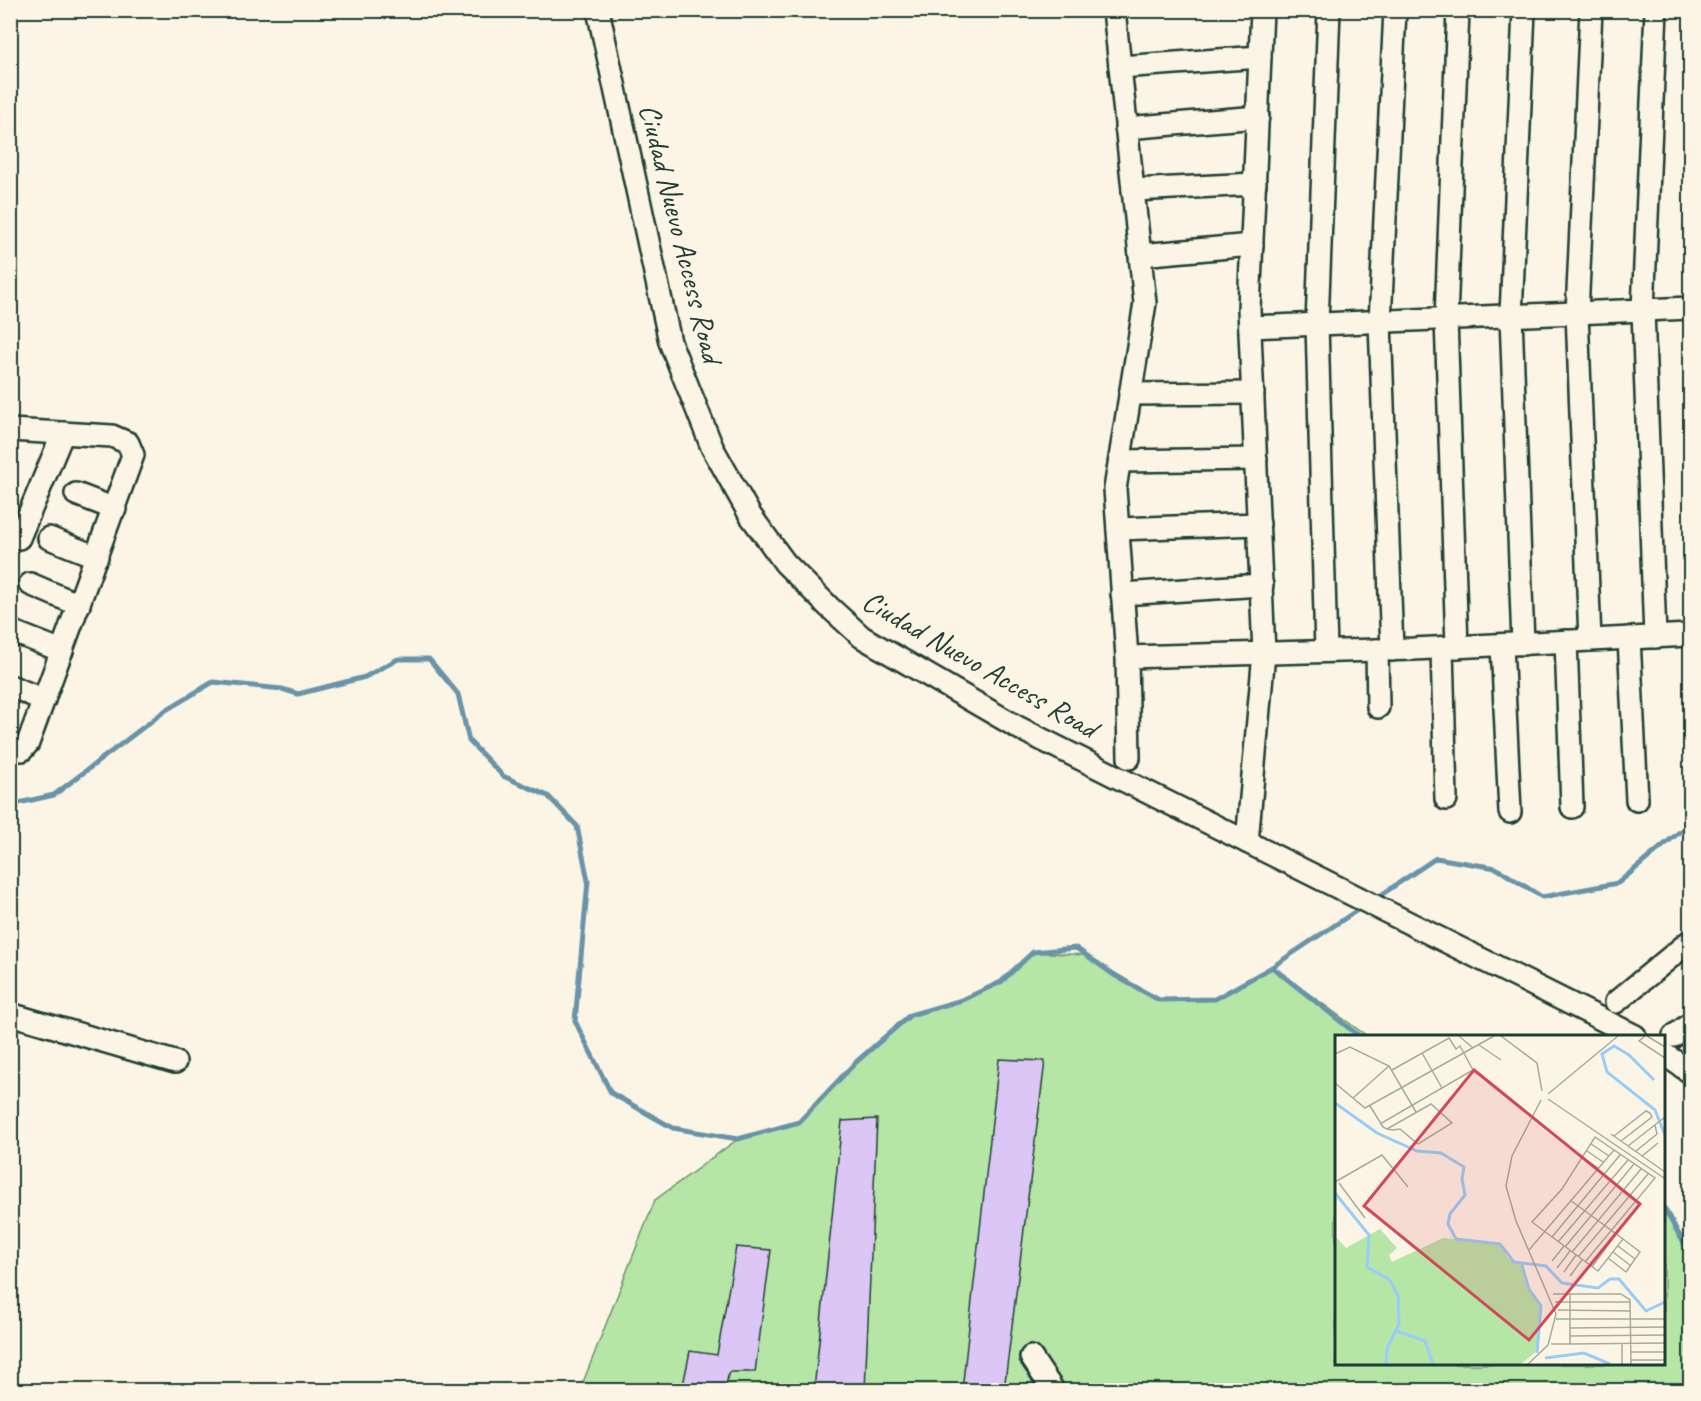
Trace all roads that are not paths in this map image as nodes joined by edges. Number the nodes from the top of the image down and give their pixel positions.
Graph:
1 (598, 10) edge
2 (1114, 10) edge
3 (1262, 10) edge
4 (1329, 10) edge
5 (1395, 10) edge
6 (1458, 10) edge
7 (1524, 10) edge
8 (1591, 10) edge
9 (1656, 10) edge
10 (1260, 57) junction
11 (1120, 67) junction
12 (1257, 117) junction
13 (1126, 128) junction
14 (1255, 184) junction
15 (1133, 190) junction
16 (1252, 245) junction
17 (1140, 255) junction
18 (1690, 308) edge
19 (1643, 310) junction
20 (1577, 313) junction
21 (1511, 316) junction
22 (1446, 319) junction
23 (1380, 322) junction
24 (1317, 324) junction
25 (1250, 327) junction
26 (1253, 393) junction
27 (1130, 394) junction
28 (10, 430) edge
29 (63, 433) junction
30 (1256, 459) junction
31 (1120, 461) junction
32 (76, 494) dead end
33 (115, 509) junction
34 (1259, 524) junction
35 (1118, 529) junction
36 (19, 538) dead end
37 (49, 538) dead end
38 (97, 557) junction
39 (30, 584) dead end
40 (1262, 585) junction
41 (1122, 594) junction
42 (79, 605) junction
43 (11, 631) edge
44 (1690, 635) edge
45 (1654, 637) junction
46 (1629, 638) junction
47 (1590, 640) junction
48 (1566, 641) junction
49 (1512, 644) junction
50 (1450, 647) junction
51 (1384, 650) junction
52 (62, 651) junction
53 (1326, 651) junction
54 (1264, 653) junction
55 (1127, 657) junction
56 (10, 686) edge
57 (44, 700) junction
58 (1378, 706) dead end
59 (10, 749) edge
60 (1130, 758) dead end
61 (1446, 799) dead end
62 (1637, 800) dead end
63 (1572, 807) dead end
64 (1510, 812) dead end
65 (1247, 842) junction
66 (1690, 941) edge
67 (1616, 1002) dead end
68 (10, 1014) edge
69 (1633, 1035) edge
70 (1676, 1038) edge
71 (175, 1062) dead end
72 (1690, 1072) edge
73 (1031, 1357) dead end
74 (1053, 1390) edge

1 - 65 street, Ciudad Nuevo Access Road
2 - 11 street
3 - 10 street
4 - 24 street
5 - 23 street
6 - 22 street
7 - 21 street
8 - 20 street
9 - 19 street
10 - 11 street
10 - 12 street
11 - 13 street
12 - 13 street
12 - 14 street
13 - 15 street
14 - 15 street
14 - 16 street
15 - 17 street
16 - 17 street
16 - 25 street
17 - 27 street
18 - 19 street
19 - 20 street
19 - 45 street
20 - 21 street
20 - 47 street
21 - 22 street
21 - 49 street
22 - 23 street
22 - 50 street
23 - 24 street
23 - 51 street
24 - 25 street
24 - 53 street
25 - 26 street
26 - 27 street
26 - 30 street
27 - 31 street
28 - 29 street
29 - 33 street
29 - 36 street
30 - 31 street
30 - 34 street
31 - 35 street
32 - 33 street
33 - 38 street
34 - 35 street
34 - 40 street
35 - 41 street
37 - 38 street
38 - 42 street
39 - 42 street
40 - 41 street
40 - 54 street
41 - 55 street
42 - 52 street
43 - 52 street
44 - 45 street
45 - 46 street
46 - 47 street
46 - 62 street
47 - 48 street
48 - 49 street
48 - 63 street
49 - 50 street
49 - 64 street
50 - 51 street
50 - 61 street
51 - 53 street
51 - 58 street
52 - 57 street
53 - 54 street
54 - 55 street
54 - 65 street
55 - 60 street
56 - 57 street
57 - 59 street
65 - 69 street, Ciudad Nuevo Access Road
66 - 67 street
68 - 71 street
70 - 72 street
73 - 74 street

